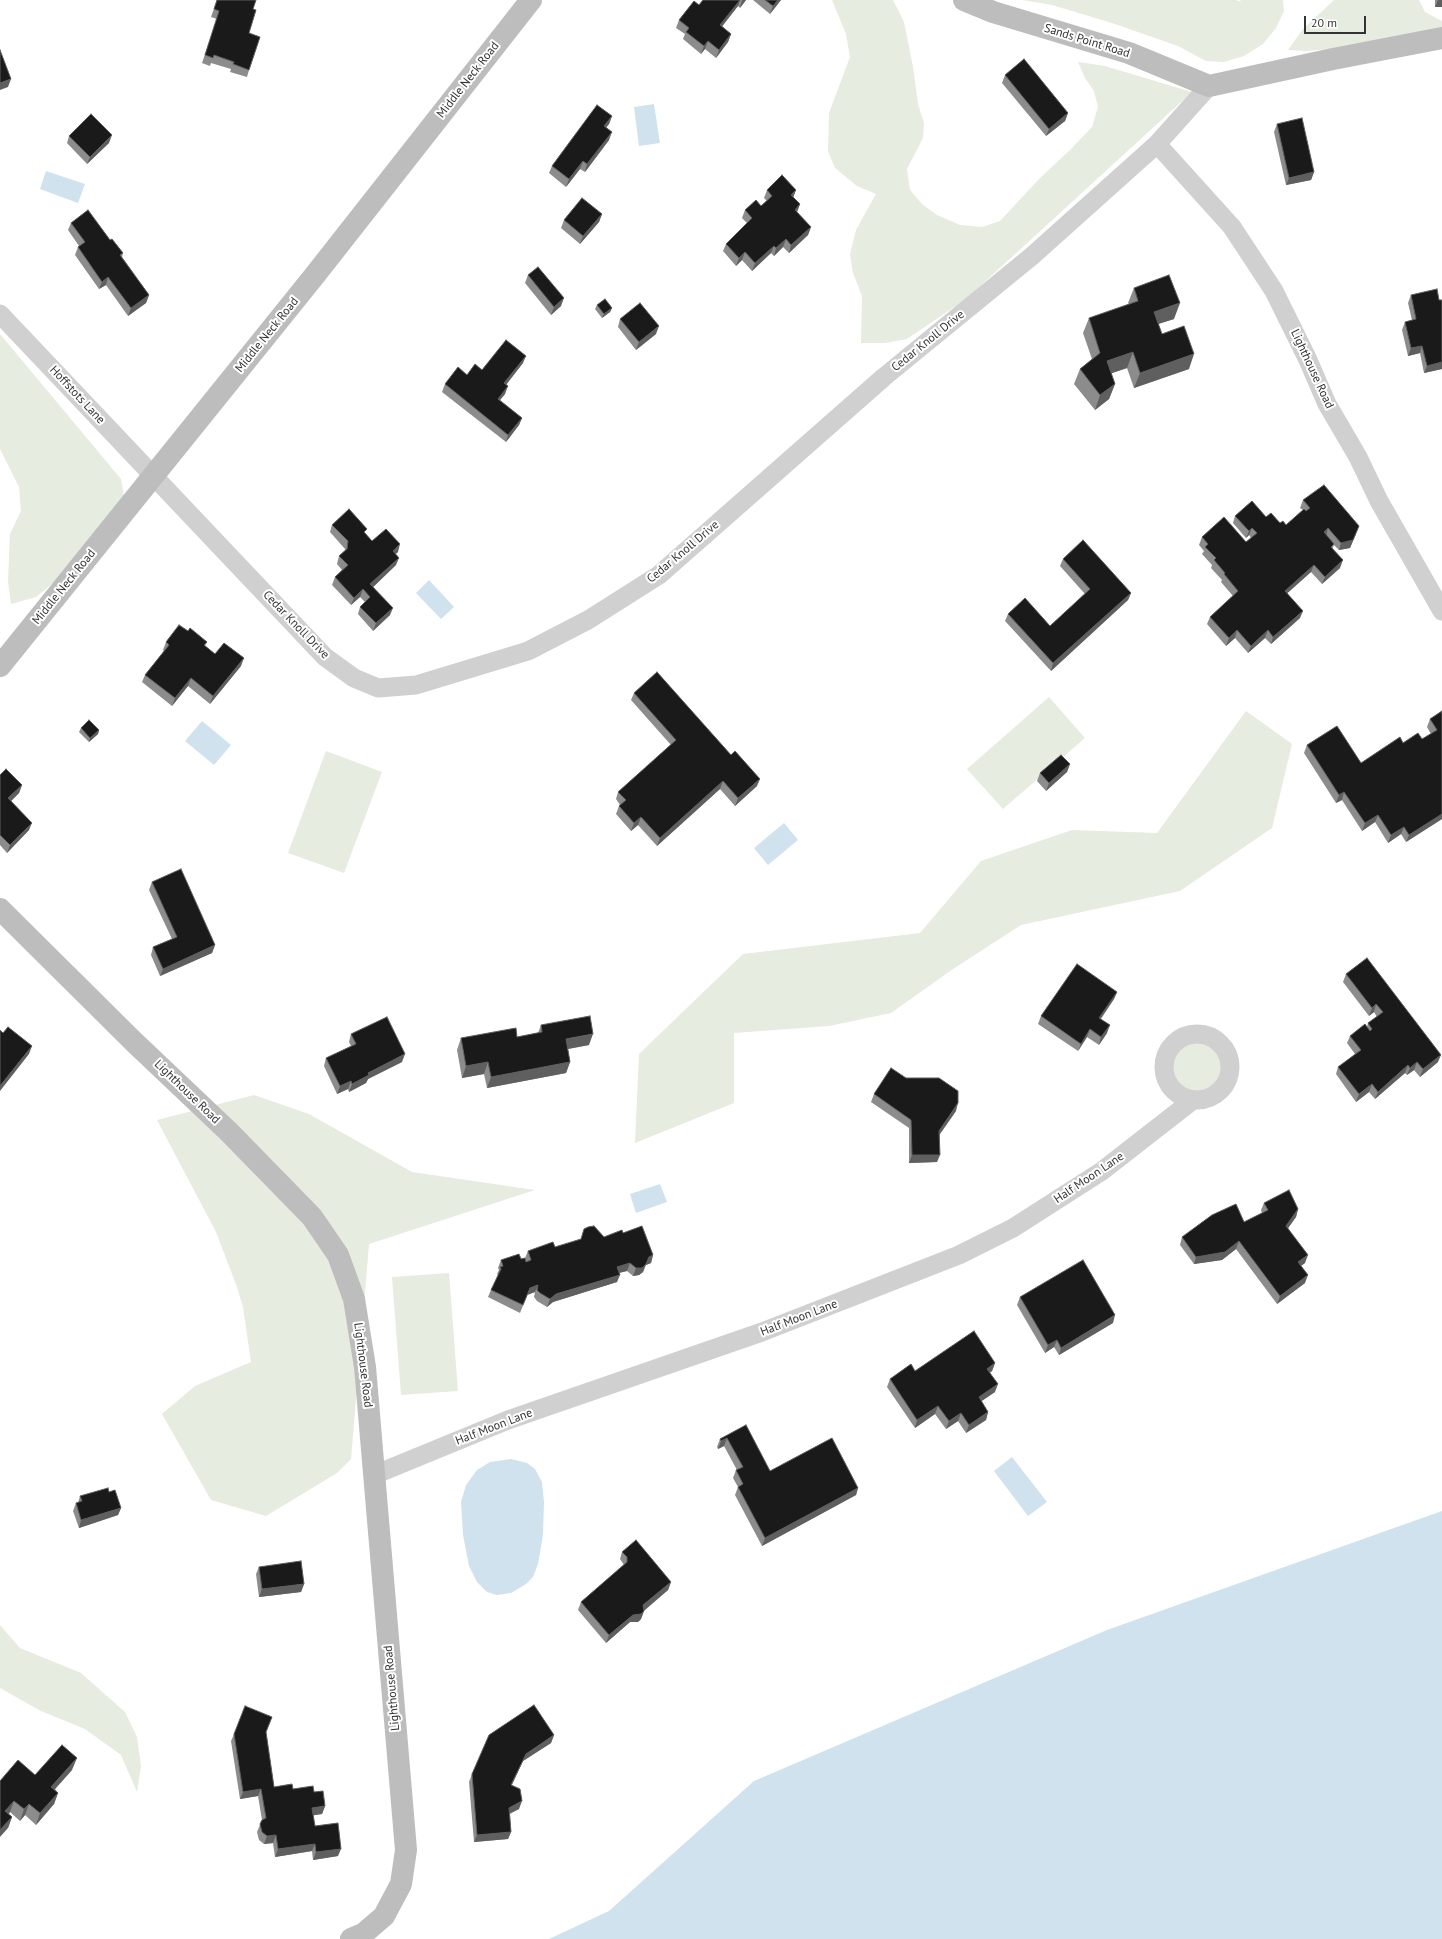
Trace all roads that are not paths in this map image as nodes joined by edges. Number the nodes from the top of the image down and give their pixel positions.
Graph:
1 (531, 0) edge
2 (964, 0) edge
3 (1442, 38) edge
4 (1209, 86) junction
5 (1157, 144) junction
6 (0, 314) edge
7 (154, 476) junction
8 (1442, 611) edge
9 (0, 666) edge
10 (0, 909) edge
11 (1193, 1100) dead end
12 (374, 1475) junction
13 (351, 1939) edge

1 - 7 street, Middle Neck Road
2 - 4 street, Sands Point Road
3 - 4 street
4 - 5 street
5 - 7 street, Cedar Knoll Drive
5 - 8 street, Lighthouse Road
6 - 7 street, Hoffstots Lane
7 - 9 street, Middle Neck Road
10 - 12 street, Lighthouse Road
11 - 12 street, Half Moon Lane
12 - 13 street, Lighthouse Road

